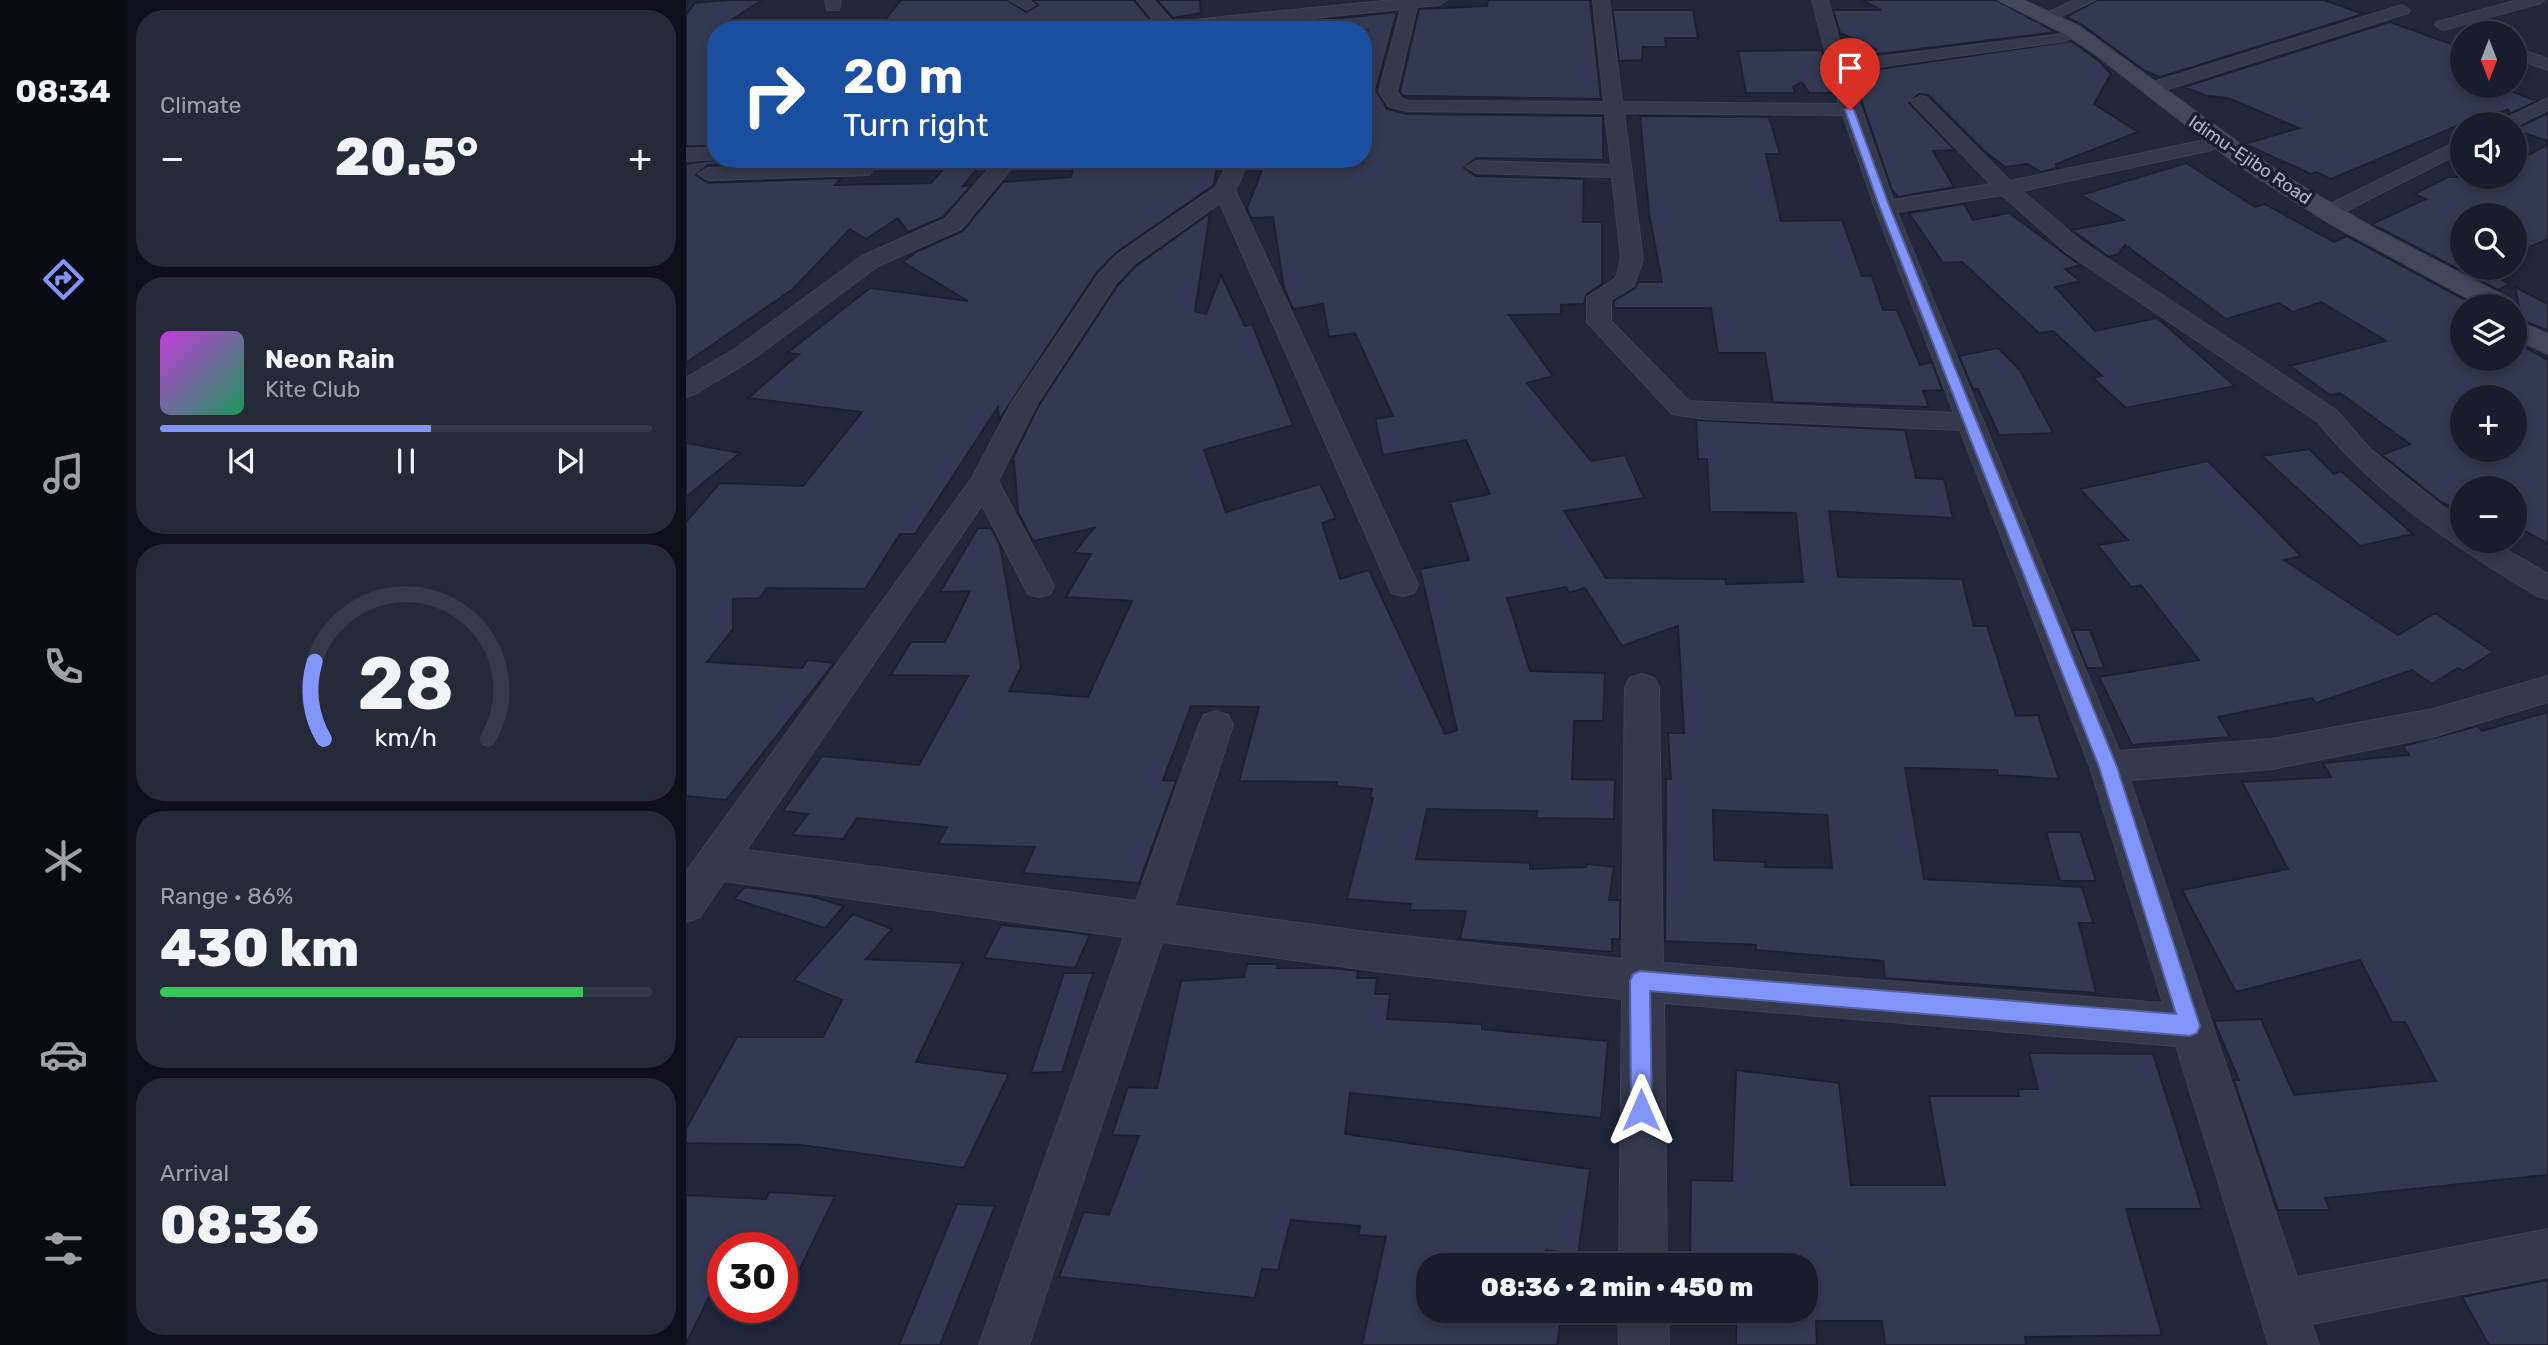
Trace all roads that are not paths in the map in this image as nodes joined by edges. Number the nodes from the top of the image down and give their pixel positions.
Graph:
1 (1145, 0) edge
2 (1439, 0) edge
3 (1601, 0) edge
4 (1820, 0) edge
5 (1985, 0) edge
6 (2007, 0) edge
7 (2087, 0) edge
8 (2375, 0) edge
9 (2536, 0) edge
10 (1399, 2) edge
11 (2402, 10) junction
12 (2047, 17) junction
13 (1164, 21) edge
14 (1224, 21) edge
15 (2443, 25) junction
16 (2450, 28) edge
17 (2066, 36) junction
18 (2527, 57) edge
19 (2548, 65) edge
20 (1839, 67) junction
21 (2153, 88) junction
22 (1920, 101) dead end
23 (2548, 103) edge
24 (1615, 109) junction
25 (1850, 110) junction
26 (2527, 113) edge
27 (2205, 146) junction
28 (2450, 151) edge
29 (707, 154) edge
30 (686, 155) edge
31 (1476, 167) dead end
32 (716, 168) edge
33 (1001, 168) edge
34 (1236, 168) edge
35 (862, 171) dead end
36 (1620, 171) junction
37 (708, 174) junction
38 (2006, 188) junction
39 (686, 189) edge
40 (1226, 190) junction
41 (1885, 208) junction
42 (2329, 212) junction
43 (2452, 294) edge
44 (2480, 294) edge
45 (2527, 319) edge
46 (2548, 329) edge
47 (2527, 334) edge
48 (2548, 345) edge
49 (686, 389) edge
50 (1973, 422) junction
51 (984, 481) junction
52 (2450, 527) edge
53 (2489, 553) edge
54 (1403, 585) dead end
55 (1040, 586) dead end
56 (2548, 588) edge
57 (1642, 687) dead end
58 (2548, 689) edge
59 (1216, 725) dead end
60 (2108, 767) junction
61 (715, 863) junction
62 (686, 904) edge
63 (1149, 919) junction
64 (1640, 981) junction
65 (2190, 1026) junction
66 (1643, 1253) edge
67 (2548, 1253) edge
68 (1643, 1323) edge
69 (2287, 1325) edge
70 (1004, 1345) edge
71 (1644, 1345) edge

1 - 13 street
2 - 10 street
3 - 24 street
4 - 20 street
5 - 17 main road, Idimu-Ejibo Road
6 - 12 main road, Idimu-Ejibo Road
7 - 12 street
8 - 11 street
9 - 15 street
10 - 14 street
10 - 24 street
11 - 15 street
11 - 21 street
12 - 21 main road, Idimu-Ejibo Road
15 - 16 street
17 - 20 street
17 - 27 main road, Idimu-Ejibo Road
18 - 19 street
20 - 25 street
21 - 42 main road, Idimu-Ejibo Road
22 - 38 street
23 - 26 street
24 - 25 street
24 - 36 street
25 - 41 street
27 - 38 street
27 - 43 main road, Idimu-Ejibo Road
28 - 42 street
29 - 30 street
31 - 36 street
32 - 37 street
33 - 49 street
34 - 40 street
35 - 37 street
36 - 50 street
37 - 39 street
38 - 41 street
38 - 52 street
40 - 51 street
40 - 54 street
41 - 50 street
42 - 44 main road, Idimu-Ejibo Road
45 - 46 main road
47 - 48 main road
50 - 60 street
51 - 55 street
51 - 61 street
53 - 56 street
57 - 64 street
58 - 60 street
59 - 63 street
60 - 65 street
61 - 62 street
61 - 63 street
63 - 64 street
63 - 70 street
64 - 65 street
64 - 66 street
65 - 69 street
67 - 69 street
68 - 71 street

